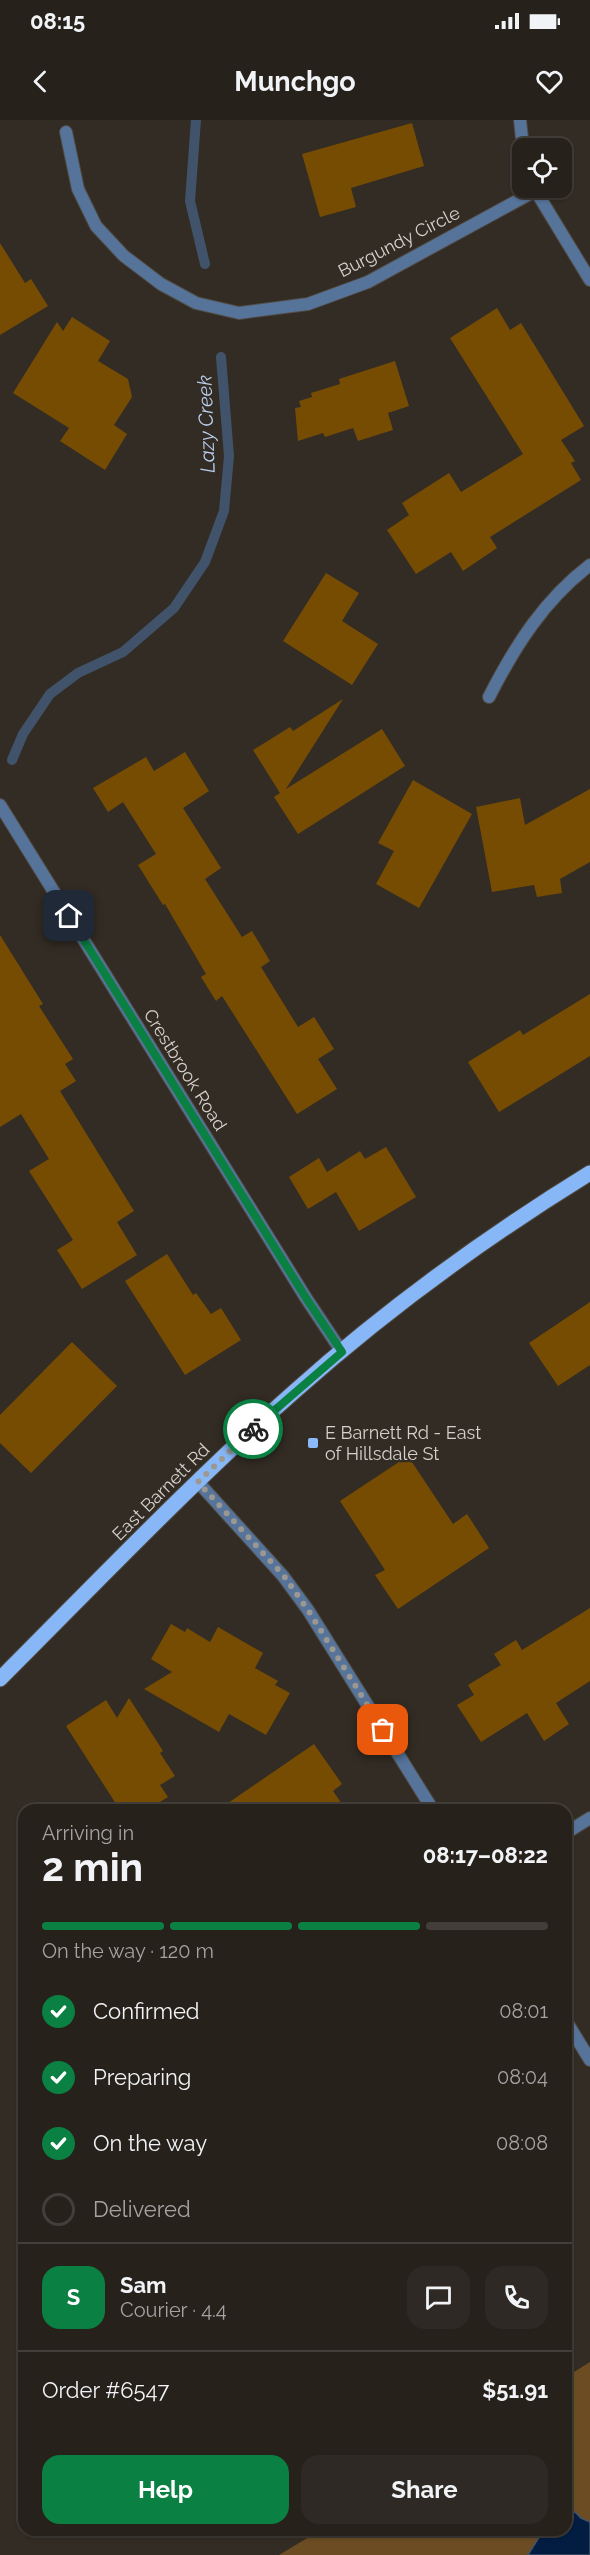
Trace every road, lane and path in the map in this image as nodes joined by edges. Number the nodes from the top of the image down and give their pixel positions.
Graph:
1 (520, 120) edge
2 (66, 132) dead end
3 (522, 138) edge
4 (518, 198) edge
5 (540, 198) edge
6 (590, 280) edge
7 (590, 565) edge
8 (489, 697) dead end
9 (0, 805) edge
10 (590, 1173) edge
11 (342, 1352) junction
12 (198, 1482) junction
13 (0, 1679) edge
14 (428, 1804) edge
15 (590, 1818) edge
16 (572, 1829) edge
17 (572, 2032) edge
18 (590, 2060) edge

1 - 3 street
2 - 4 street, Burgundy Circle
5 - 6 street
7 - 8 street
9 - 11 street, Crestbrook Road
10 - 11 main road, East Barnett Rd
11 - 12 main road, East Barnett Rd
12 - 13 main road, East Barnett Rd
12 - 14 street
15 - 16 street
17 - 18 street

